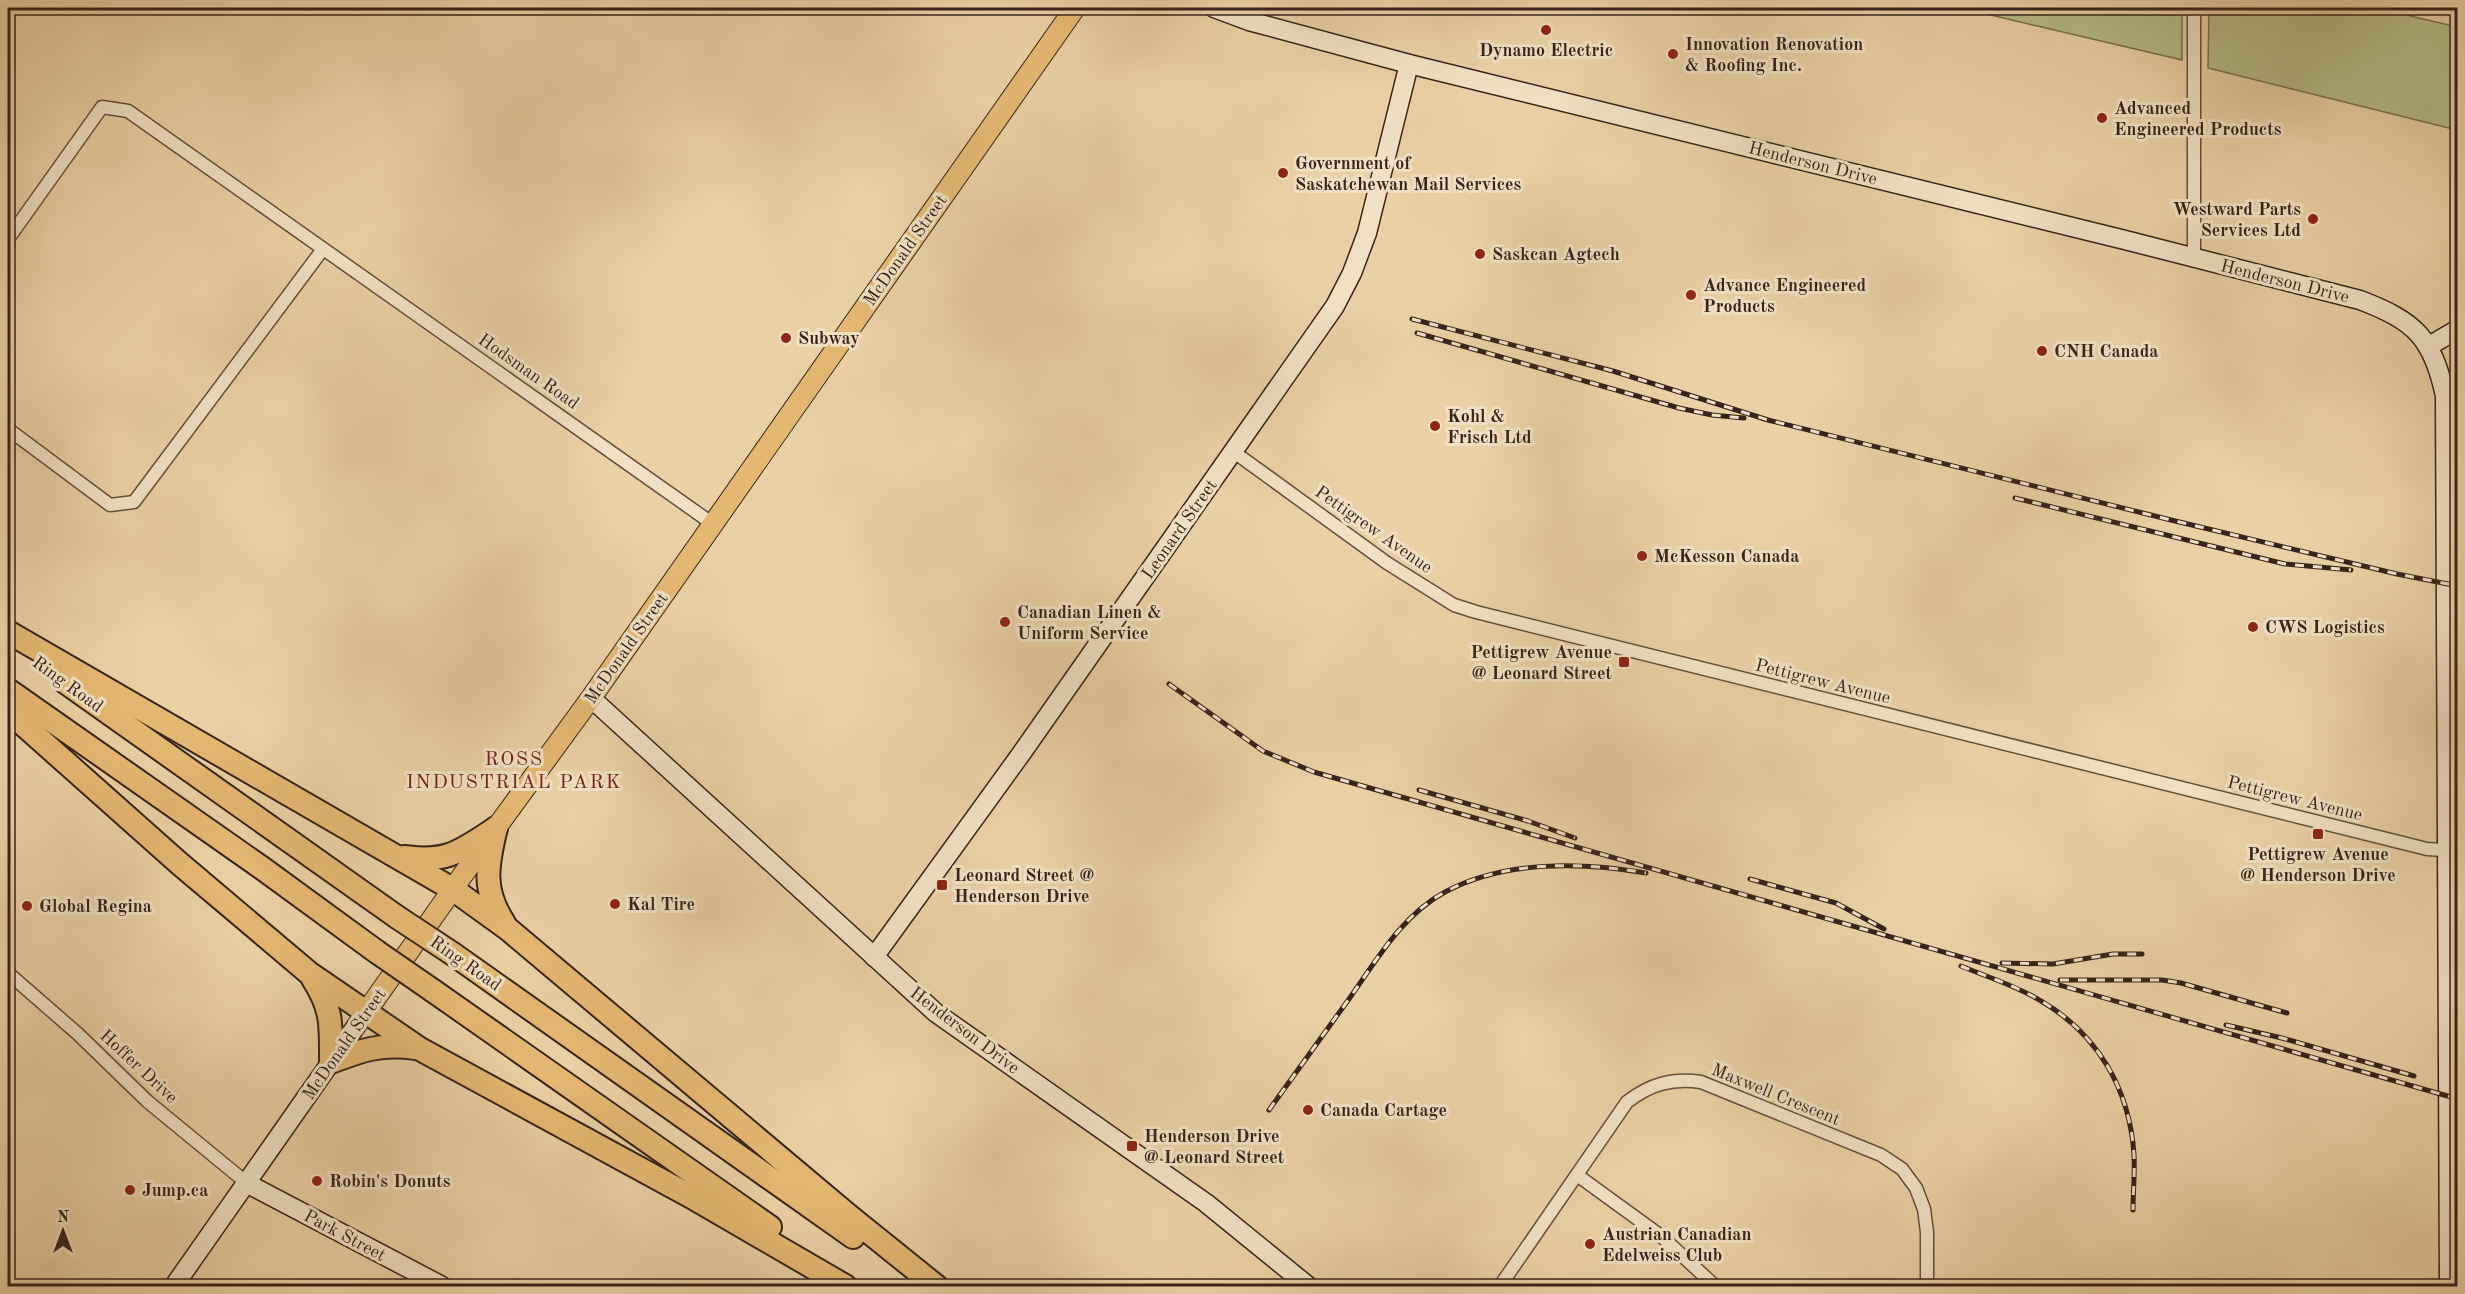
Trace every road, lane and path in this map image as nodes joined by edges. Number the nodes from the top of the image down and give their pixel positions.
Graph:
1 (1075, 8) edge
2 (1214, 8) edge
3 (2194, 8) edge
4 (1409, 64) junction
5 (8, 239) edge
6 (323, 249) junction
7 (2194, 258) junction
8 (2457, 329) edge
9 (2429, 346) junction
10 (8, 429) edge
11 (1234, 452) junction
12 (713, 524) junction
13 (8, 632) edge
14 (8, 641) edge
15 (8, 690) edge
16 (591, 698) junction
17 (8, 711) edge
18 (496, 828) junction
19 (2445, 850) junction
20 (399, 856) junction
21 (454, 890) junction
22 (508, 929) junction
23 (874, 957) junction
24 (8, 973) edge
25 (309, 973) junction
26 (366, 1012) junction
27 (420, 1049) junction
28 (331, 1062) junction
29 (1577, 1175) junction
30 (248, 1184) junction
31 (174, 1287) edge
32 (442, 1287) edge
33 (845, 1287) edge
34 (854, 1287) edge
35 (923, 1287) edge
36 (936, 1287) edge
37 (1308, 1287) edge
38 (1500, 1287) edge
39 (1715, 1287) edge
40 (1927, 1287) edge
41 (2449, 1287) edge

1 - 12 main road, McDonald Street
2 - 4 street, Henderson Drive
3 - 7 street
4 - 7 street, Henderson Drive
4 - 11 street, Leonard Street
5 - 6 street, Hodsman Road
6 - 10 street
6 - 12 street, Hodsman Road
7 - 9 street, Henderson Drive
8 - 9 street
9 - 19 street, Henderson Drive
11 - 19 street, Pettigrew Avenue
11 - 23 street, Leonard Street
12 - 16 main road, McDonald Street
13 - 20 highway
14 - 35 highway, Ring Road, bridge
15 - 34 highway, bridge
16 - 18 main road, McDonald Street
16 - 23 street, Henderson Drive
17 - 25 highway
18 - 20 highway
18 - 21 main road, McDonald Street
18 - 22 highway
19 - 41 street, Henderson Drive
20 - 21 highway
21 - 22 highway
21 - 26 main road, McDonald Street
22 - 36 highway
23 - 37 street, Henderson Drive
24 - 30 street, Hoffer Drive
25 - 26 highway
25 - 28 highway
26 - 27 highway
26 - 28 street, McDonald Street
27 - 28 highway
27 - 33 highway
28 - 30 street, McDonald Street
29 - 38 street, Maxwell Crescent
29 - 39 street
29 - 40 street, Maxwell Crescent
30 - 31 street, McDonald Street
30 - 32 street, Park Street

